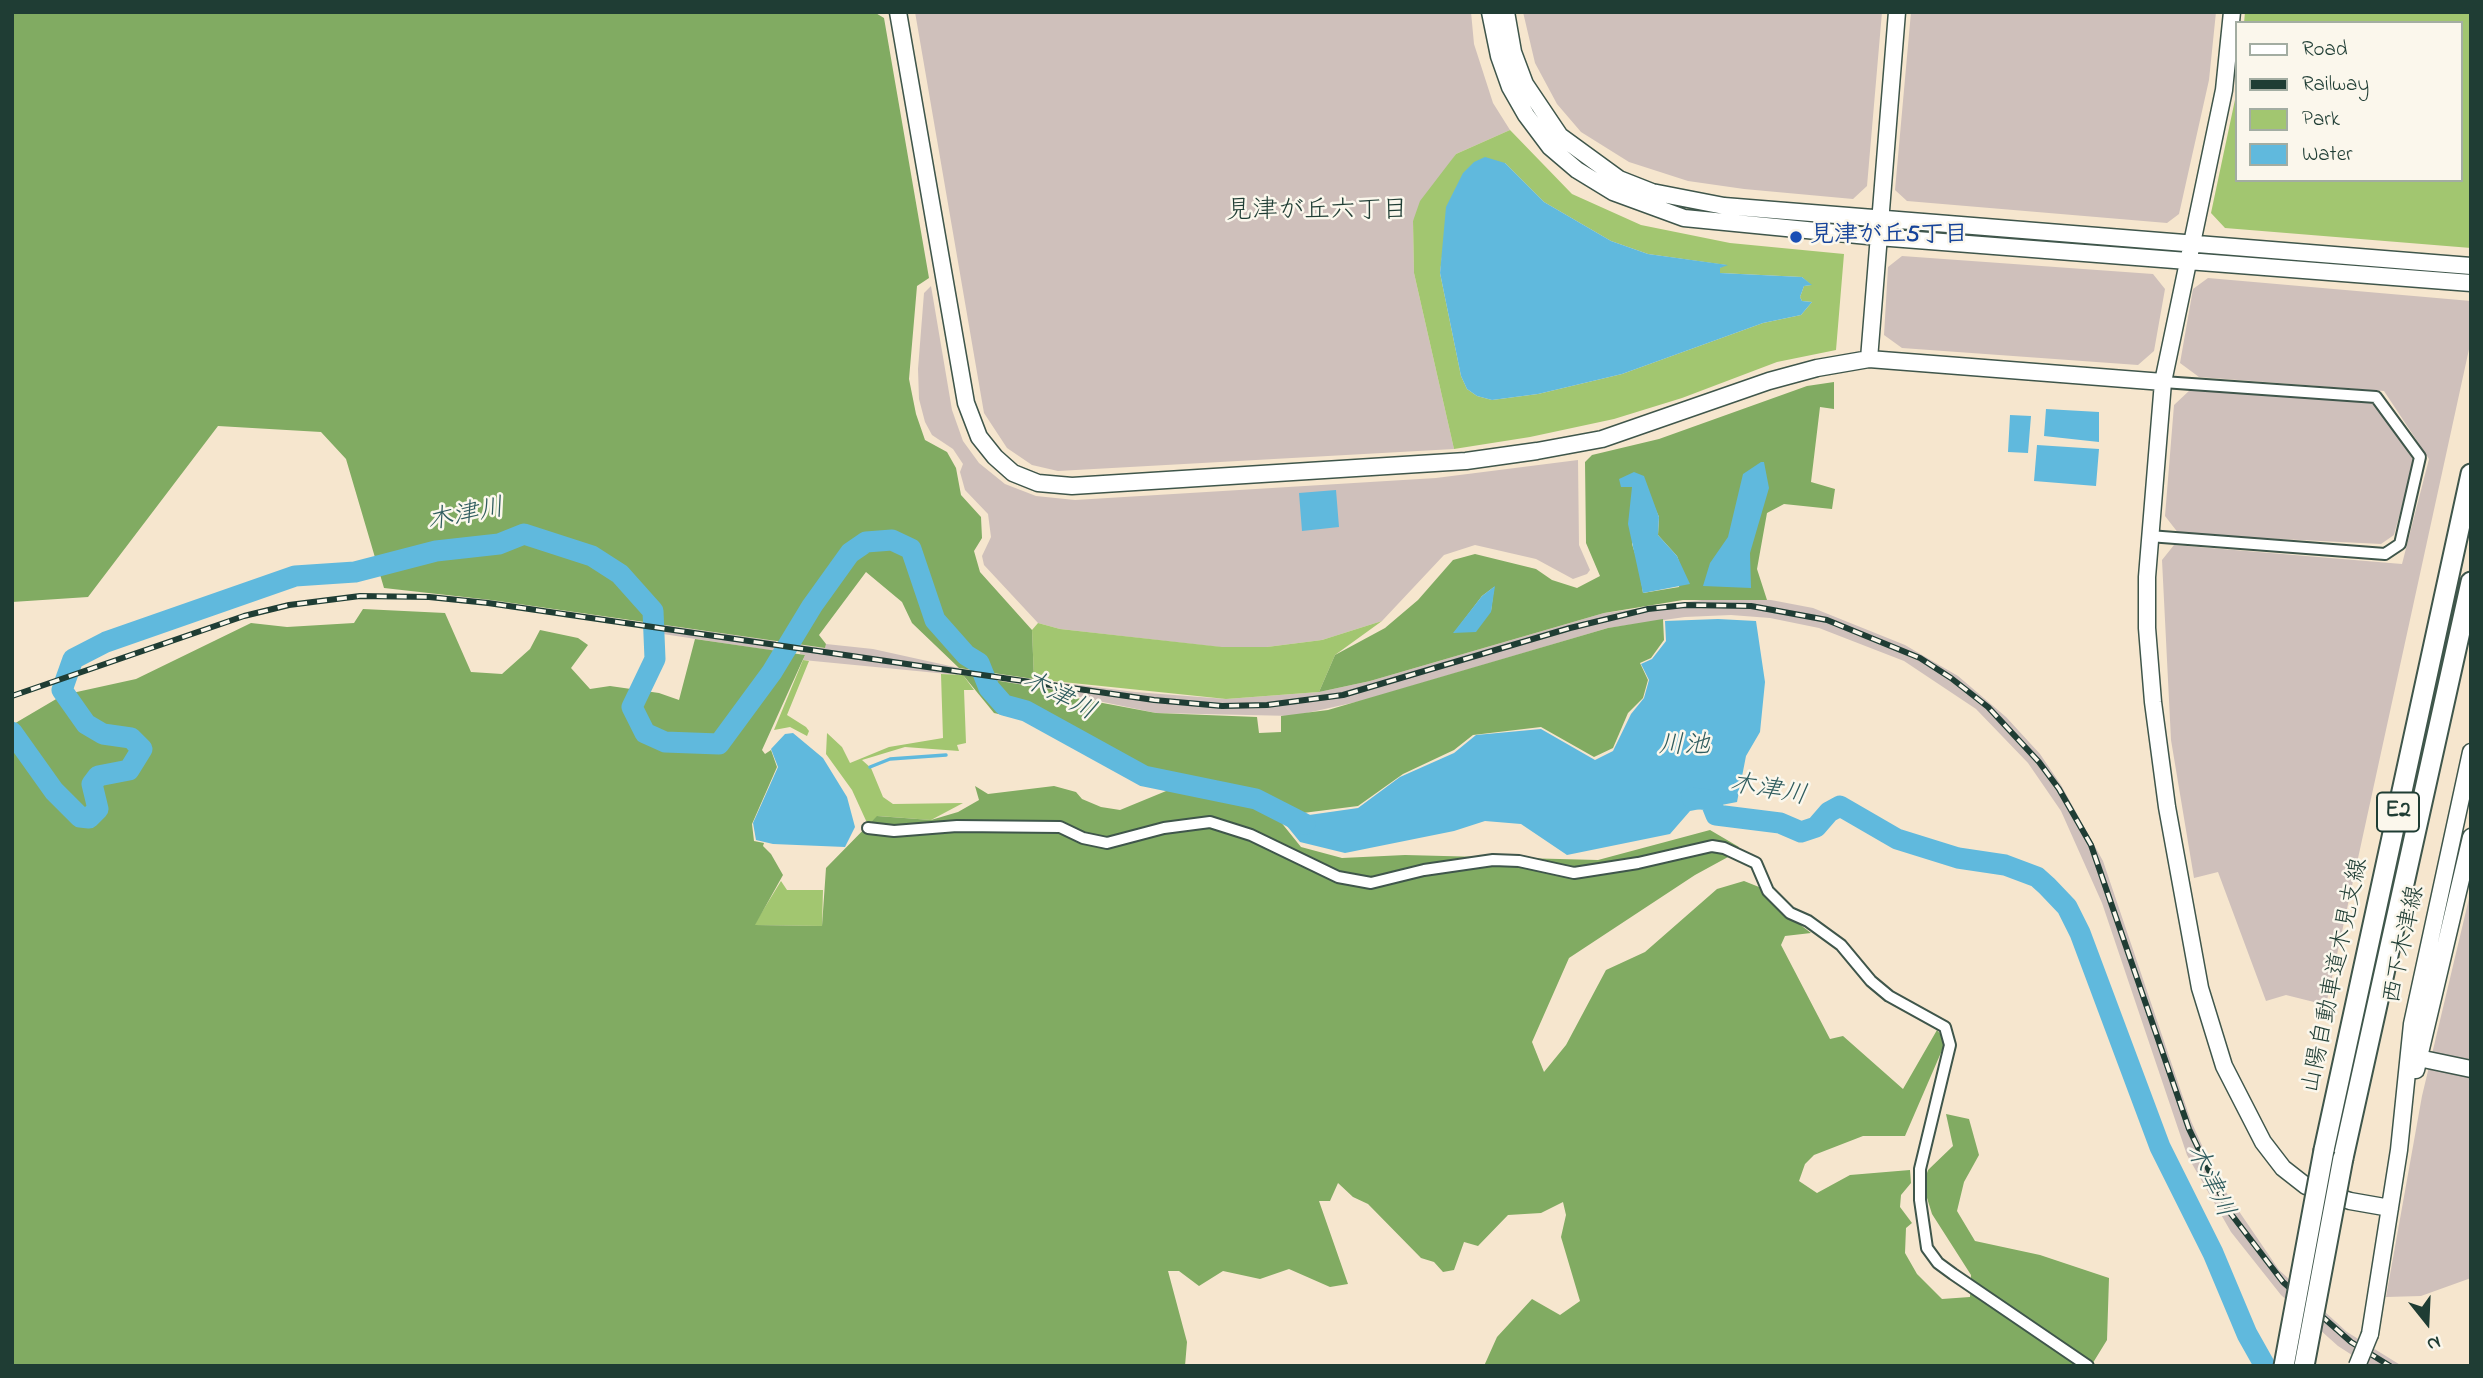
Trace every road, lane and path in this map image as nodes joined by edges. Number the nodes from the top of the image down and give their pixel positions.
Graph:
1 (898, 12) edge
2 (1490, 12) edge
3 (1506, 12) edge
4 (1897, 12) edge
5 (2232, 12) edge
6 (1880, 217) junction
7 (1878, 237) junction
8 (2192, 243) junction
9 (2187, 261) junction
10 (2471, 266) edge
11 (2471, 284) edge
12 (1869, 359) junction
13 (2163, 382) junction
14 (2471, 474) edge
15 (2149, 536) junction
16 (2471, 582) edge
17 (2471, 752) edge
18 (868, 828) dead end
19 (2471, 837) edge
20 (2414, 1058) junction
21 (2471, 1069) edge
22 (2390, 1208) junction
23 (2088, 1366) edge
24 (2284, 1366) edge
25 (2304, 1366) edge
26 (2357, 1366) edge

1 - 12 street
2 - 7 street
3 - 6 street
4 - 6 street
5 - 8 street
6 - 7 street
6 - 8 street
7 - 9 street
7 - 12 street
8 - 9 street
8 - 10 street
9 - 11 street
9 - 13 street
12 - 13 street
13 - 15 street
13 - 15 street
14 - 24 highway, 山陽自動車道木見支線 / E2, bridge
15 - 22 street
16 - 25 highway, 山陽自動車道木見支線 / E2, bridge
17 - 20 street, 西下木津線
18 - 23 street
19 - 20 street, 西下木津線
20 - 21 street
20 - 22 street, 西下木津線
22 - 26 street, 西下木津線, bridge

